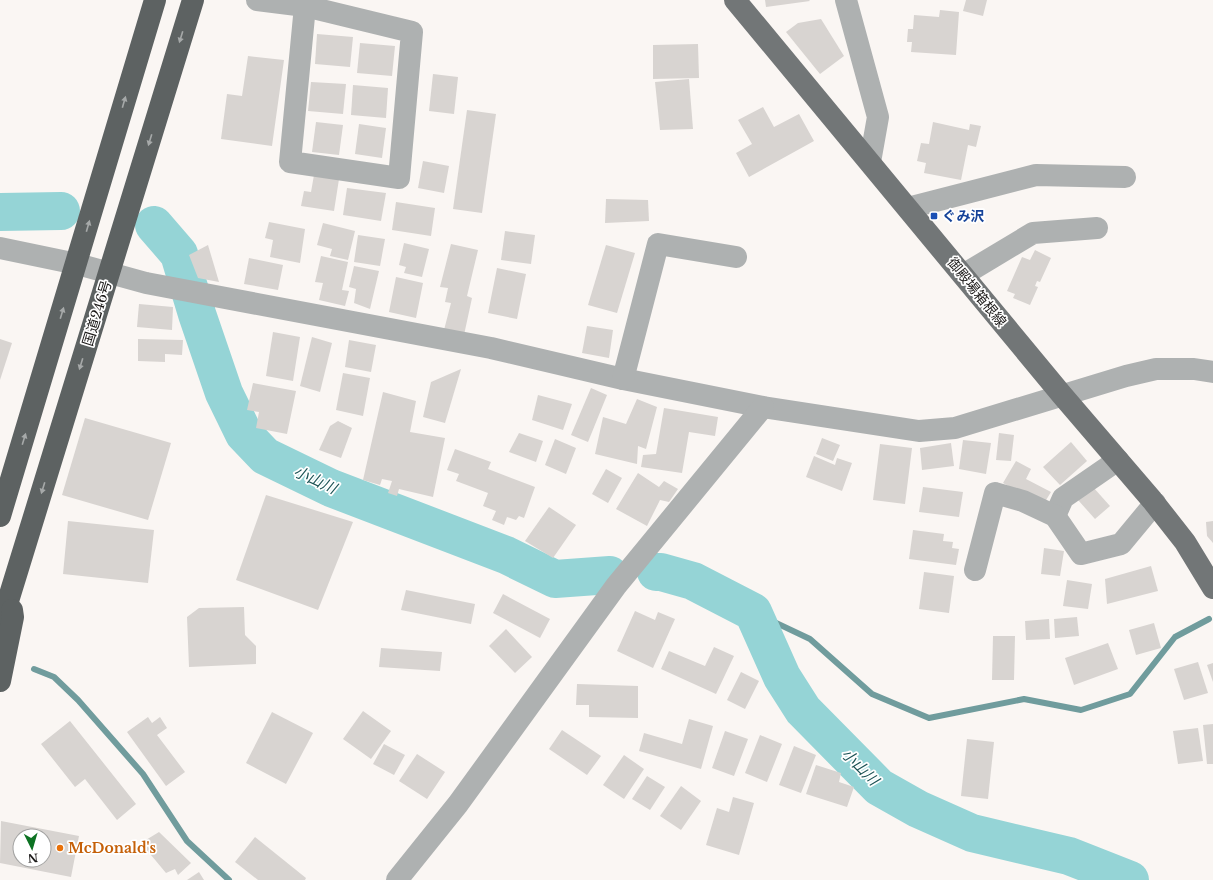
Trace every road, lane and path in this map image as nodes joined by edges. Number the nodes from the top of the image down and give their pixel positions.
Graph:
1 (155, 0) edge
2 (193, 0) edge
3 (257, 0) edge
4 (735, 0) edge
5 (846, 0) edge
6 (305, 6) junction
7 (870, 162) junction
8 (1125, 177) dead end
9 (908, 208) junction
10 (1097, 228) dead end
11 (0, 248) edge
12 (736, 257) dead end
13 (77, 264) junction
14 (109, 273) junction
15 (963, 275) junction
16 (1213, 372) edge
17 (623, 379) junction
18 (1062, 395) junction
19 (763, 407) junction
20 (1118, 460) junction
21 (1154, 503) junction
22 (0, 516) edge
23 (1055, 516) junction
24 (975, 570) dead end
25 (1213, 588) edge
26 (11, 591) junction
27 (0, 627) edge
28 (0, 681) edge
29 (397, 880) edge

13 -> 1 highway
2 -> 14 highway, 国道246号
3 - 6 street
4 - 7 main road, 御殿場箱根線
5 - 7 street
6 - 6 street
7 - 9 main road, 御殿場箱根線
8 - 9 street
9 - 15 main road, 御殿場箱根線
10 - 15 street
11 - 13 street
12 - 17 street
13 - 14 street
22 -> 13 highway
14 - 17 street
14 -> 26 highway, 国道246号
15 - 18 main road, 御殿場箱根線
16 - 18 street
17 - 19 street
18 - 19 street
18 - 20 main road, 御殿場箱根線
19 - 29 street
20 - 21 main road, 御殿場箱根線
20 - 23 street
21 - 23 street
21 - 25 main road, 御殿場箱根線
23 - 24 street
26 - 27 highway, 国道246号
26 - 28 highway

